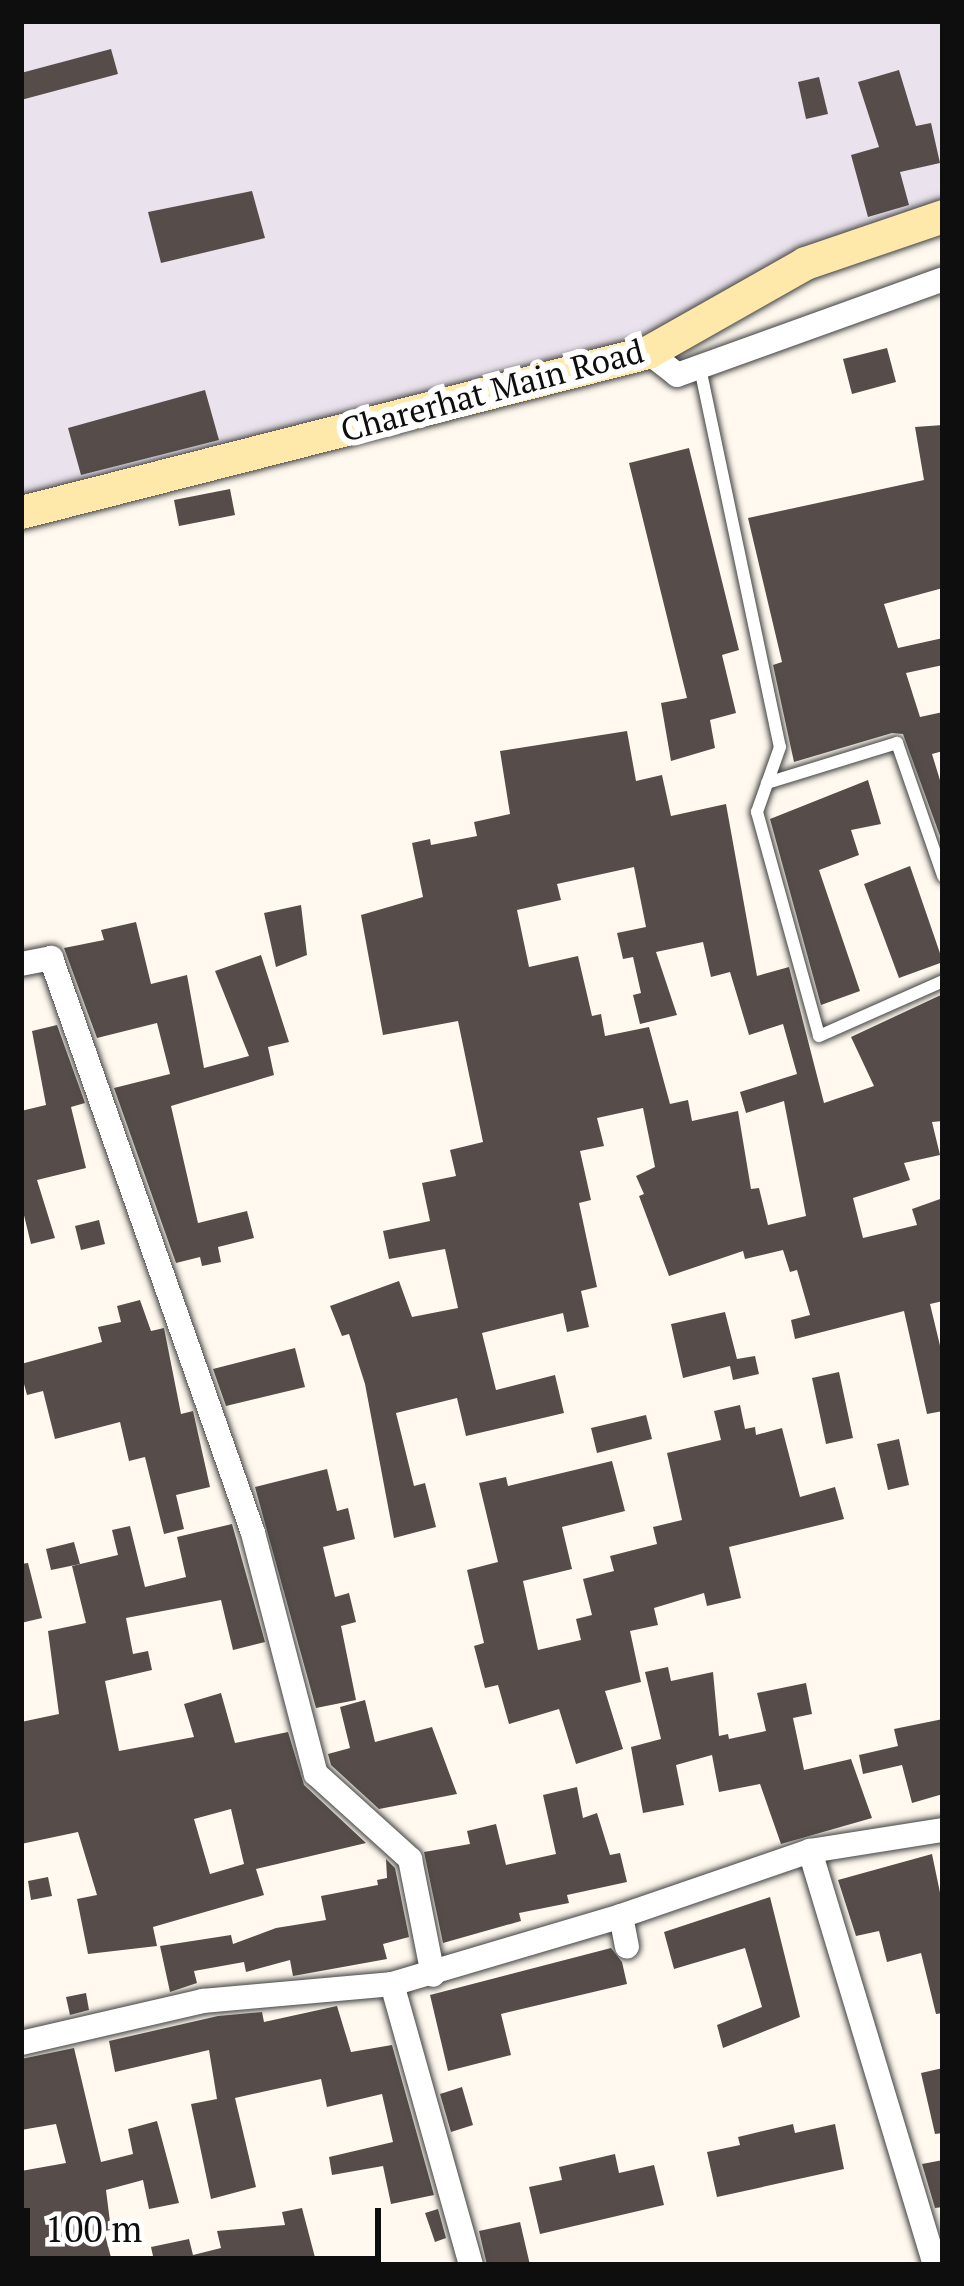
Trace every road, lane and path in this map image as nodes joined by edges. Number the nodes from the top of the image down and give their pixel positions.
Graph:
1 (943, 216) edge
2 (943, 279) edge
3 (647, 352) junction
4 (699, 367) junction
5 (21, 512) edge
6 (767, 783) junction
7 (943, 876) edge
8 (21, 964) edge
9 (943, 981) edge
10 (943, 1830) edge
11 (810, 1851) junction
12 (621, 1916) junction
13 (627, 1946) dead end
14 (434, 1975) junction
15 (392, 1984) junction
16 (21, 2043) edge
17 (471, 2265) edge
18 (935, 2265) edge

1 - 3 street, Charerhat Main Road
2 - 4 street
3 - 4 street
3 - 5 street, Charerhat Main Road
4 - 6 lane
6 - 7 lane
6 - 9 lane
8 - 14 street
10 - 11 street
11 - 12 street
11 - 18 street
12 - 13 street
12 - 14 street
14 - 15 street
15 - 16 street
15 - 17 street

